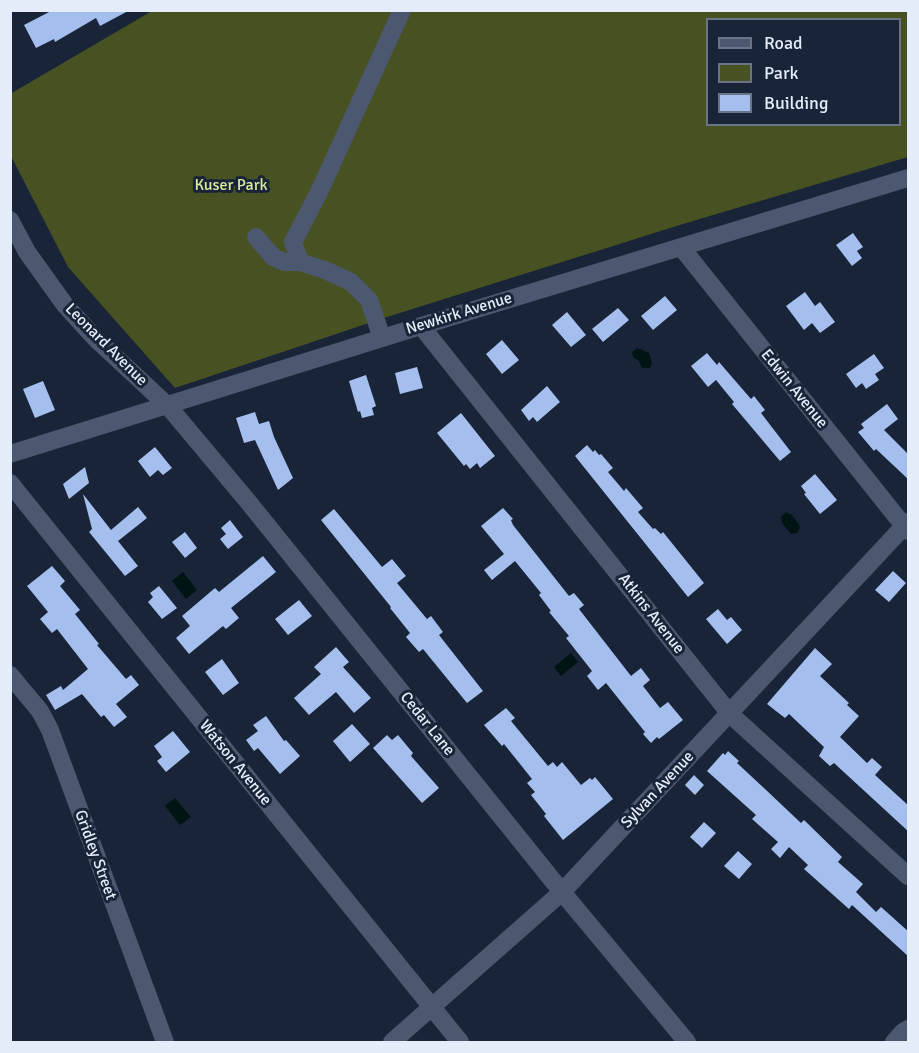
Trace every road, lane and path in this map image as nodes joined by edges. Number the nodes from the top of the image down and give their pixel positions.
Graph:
1 (402, 10) edge
2 (909, 178) edge
3 (10, 220) edge
4 (256, 237) dead end
5 (681, 247) junction
6 (300, 262) junction
7 (421, 326) junction
8 (382, 338) junction
9 (168, 406) junction
10 (10, 454) edge
11 (10, 483) edge
12 (907, 527) edge
13 (10, 675) edge
14 (730, 714) junction
15 (909, 876) edge
16 (562, 892) junction
17 (431, 1007) junction
18 (909, 1029) edge
19 (165, 1042) edge
20 (392, 1042) edge
21 (460, 1042) edge
22 (687, 1042) edge
23 (894, 1042) edge

1 - 6 street
2 - 5 street, Newkirk Avenue
3 - 9 street, Leonard Avenue
4 - 6 street
5 - 7 street, Newkirk Avenue
5 - 12 street, Edwin Avenue
6 - 8 street
7 - 8 street, Newkirk Avenue
7 - 14 street, Atkins Avenue
8 - 9 street, Newkirk Avenue
9 - 10 street, Newkirk Avenue
9 - 16 street, Cedar Lane
11 - 17 street, Watson Avenue
12 - 14 street, Sylvan Avenue
13 - 19 street, Gridley Street
14 - 15 street, Atkins Avenue
14 - 16 street, Sylvan Avenue
16 - 17 street, Sylvan Avenue
16 - 22 street, Cedar Lane
17 - 20 street, Sylvan Avenue
17 - 21 street, Watson Avenue
18 - 23 street

